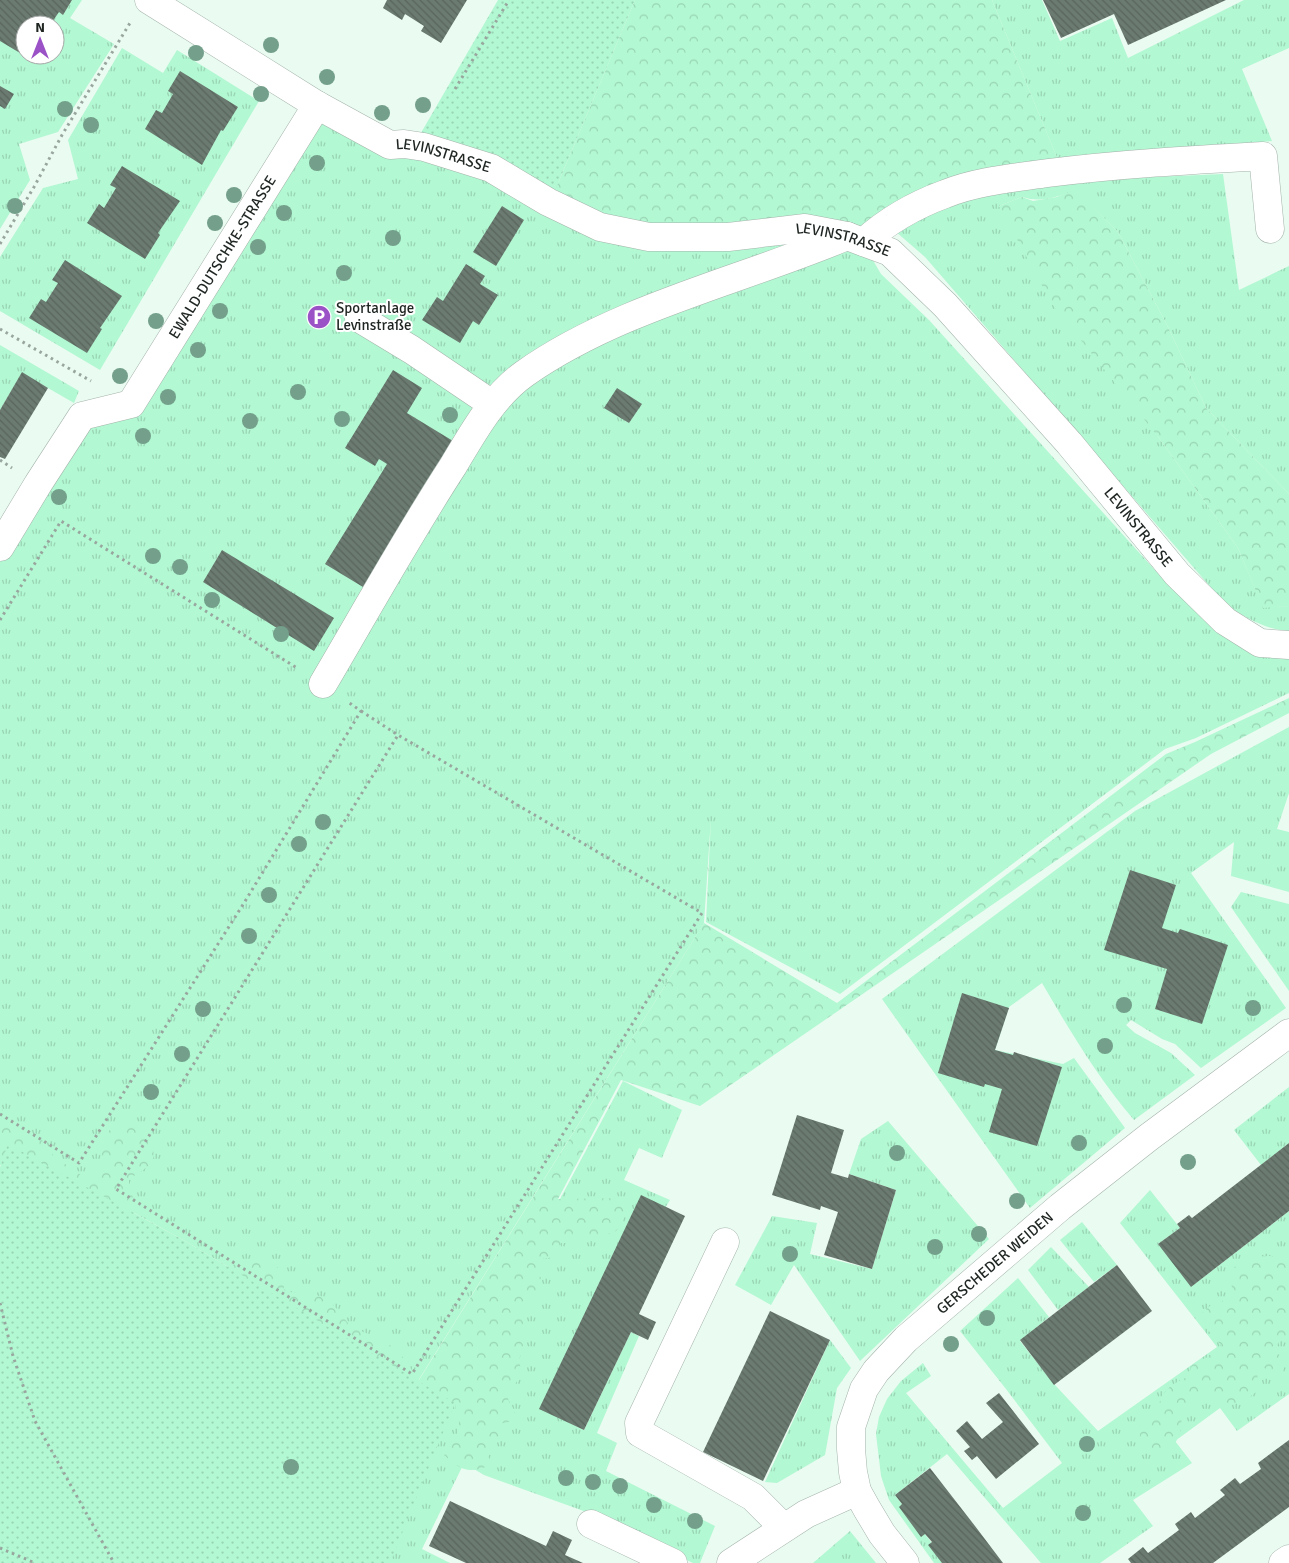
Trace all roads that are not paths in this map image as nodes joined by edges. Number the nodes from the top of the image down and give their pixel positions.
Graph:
1 (141, 8) edge
2 (317, 105) junction
3 (1270, 229) dead end
4 (856, 239) junction
5 (360, 318) dead end
6 (492, 404) junction
7 (0, 547) edge
8 (1289, 646) edge
9 (323, 684) road end
10 (1289, 1033) edge
11 (725, 1242) dead end
12 (857, 1491) junction
13 (591, 1524) dead end
14 (784, 1528) junction
15 (1289, 1559) edge
16 (673, 1563) edge
17 (731, 1563) edge
18 (905, 1563) edge
19 (1283, 1563) edge

1 - 2 street
2 - 4 street, LEVINSTRASSE
2 - 7 street, EWALD-DUTSCHKE-STRASSE
3 - 4 street
4 - 6 street
4 - 8 street, LEVINSTRASSE
5 - 6 street
6 - 9 street
10 - 12 street, GERSCHEDER WEIDEN
11 - 14 street
12 - 14 street
12 - 18 street, GERSCHEDER WEIDEN
13 - 16 street
14 - 17 street
15 - 19 street

